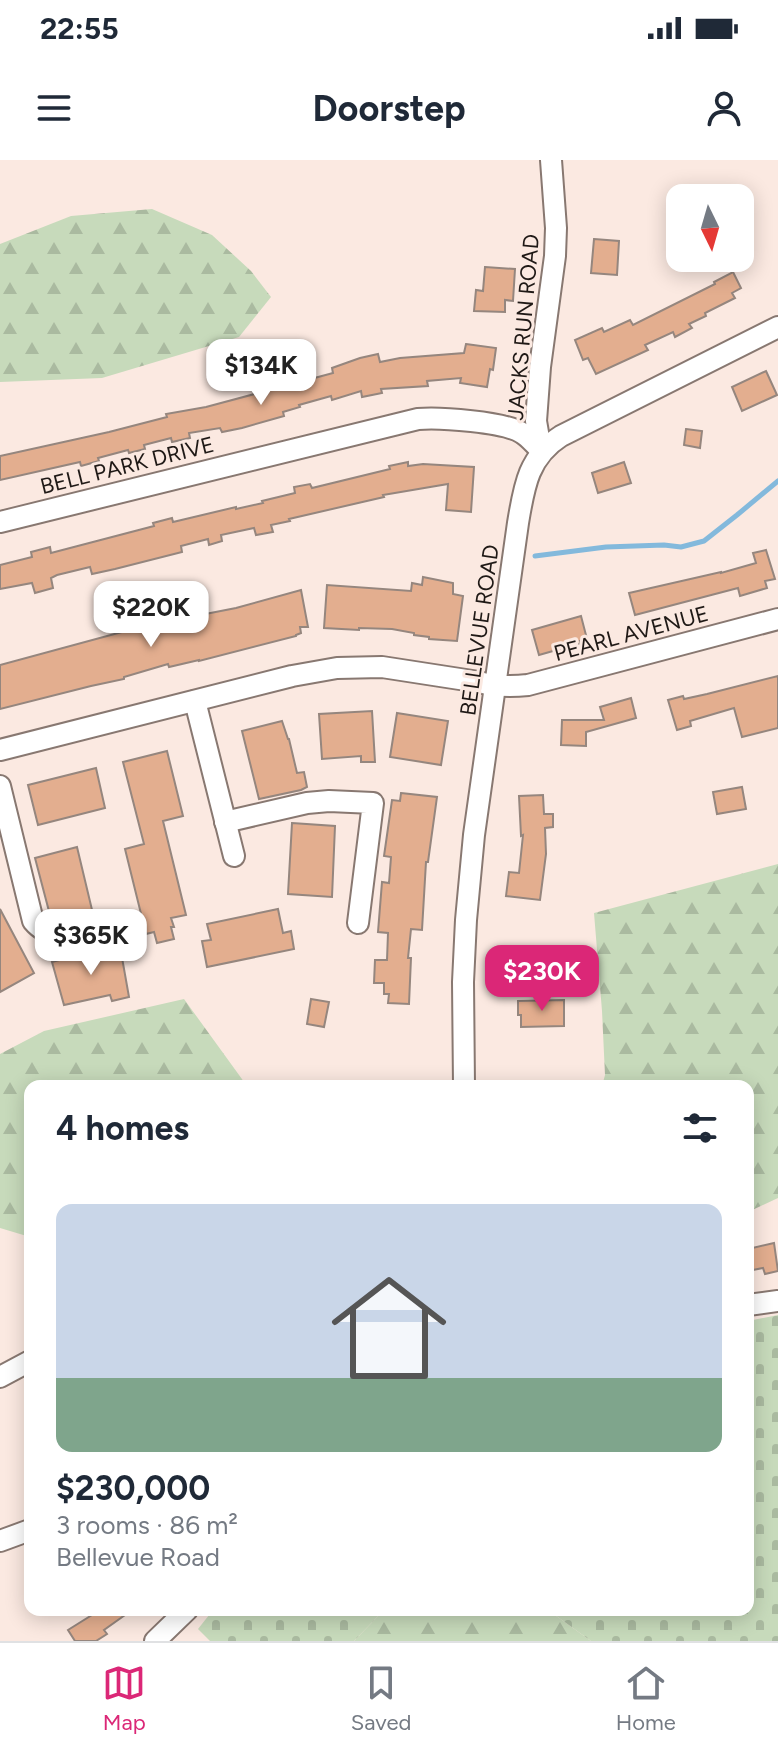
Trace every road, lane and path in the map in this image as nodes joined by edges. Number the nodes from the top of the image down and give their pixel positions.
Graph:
1 (551, 160) edge
2 (778, 327) edge
3 (541, 450) junction
4 (0, 522) edge
5 (778, 619) edge
6 (495, 687) junction
7 (195, 701) junction
8 (0, 750) edge
9 (0, 786) edge
10 (225, 822) junction
11 (234, 856) dead end
12 (358, 923) dead end
13 (104, 927) dead end
14 (464, 1080) edge
15 (778, 1301) edge
16 (754, 1304) edge
17 (24, 1364) edge
18 (0, 1377) edge
19 (24, 1532) edge
20 (0, 1541) edge
21 (181, 1616) edge
22 (155, 1641) edge

1 - 3 street, JACKS RUN ROAD
2 - 3 street
3 - 4 street, BELL PARK DRIVE
3 - 6 street, BELLEVUE ROAD
5 - 6 street, PEARL AVENUE
6 - 7 street, PEARL AVENUE
6 - 14 street, BELLEVUE ROAD
7 - 8 street, PEARL AVENUE
7 - 10 street
9 - 13 street
10 - 11 street
10 - 12 street
15 - 16 street
17 - 18 street
19 - 20 street
21 - 22 street

